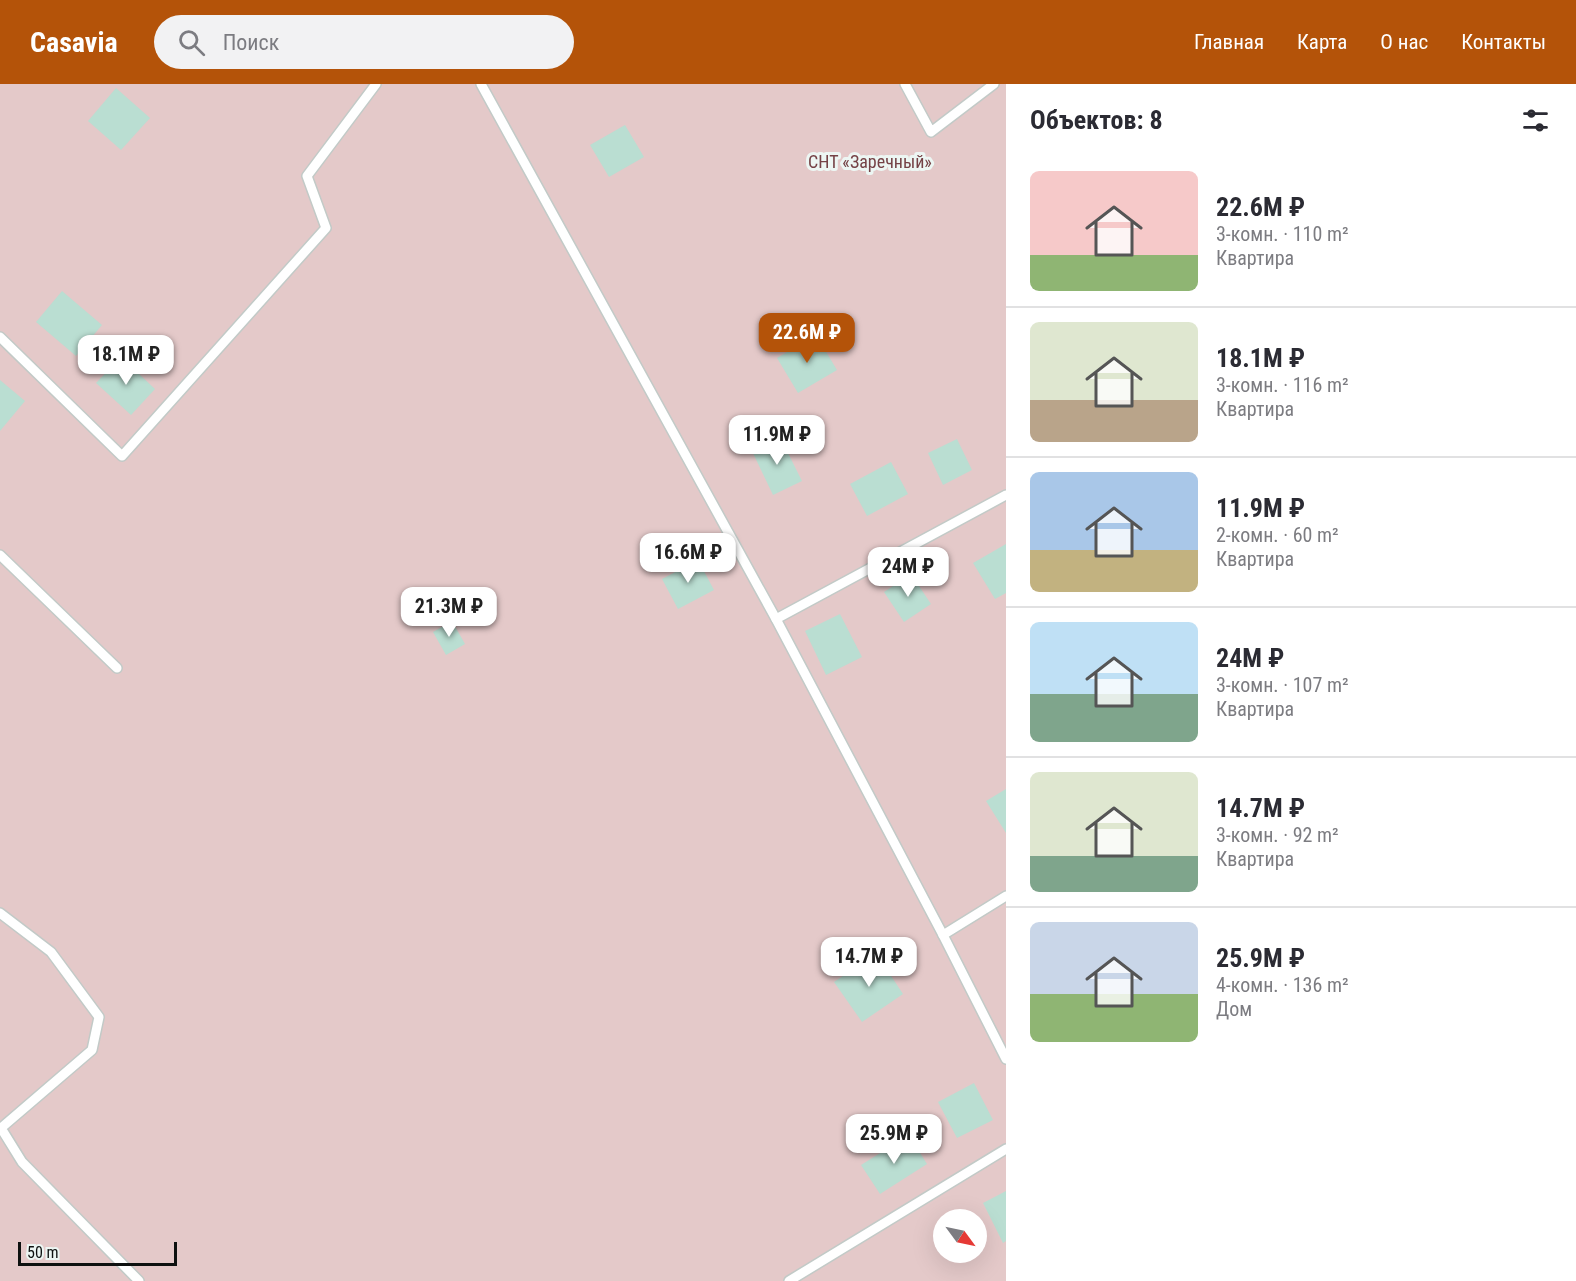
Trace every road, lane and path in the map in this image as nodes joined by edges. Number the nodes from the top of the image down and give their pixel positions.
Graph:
1 (376, 84) edge
2 (482, 84) edge
3 (905, 84) edge
4 (994, 84) edge
5 (0, 337) edge
6 (1006, 495) edge
7 (0, 555) edge
8 (776, 619) junction
9 (117, 668) dead end
10 (1006, 896) edge
11 (0, 913) edge
12 (943, 935) junction
13 (1006, 1059) edge
14 (1006, 1149) edge
15 (139, 1281) edge
16 (789, 1281) edge

1 - 5 lane
2 - 8 lane
3 - 4 lane
6 - 8 lane
7 - 9 lane
8 - 12 lane
10 - 12 lane
11 - 15 lane
12 - 13 lane
14 - 16 lane

